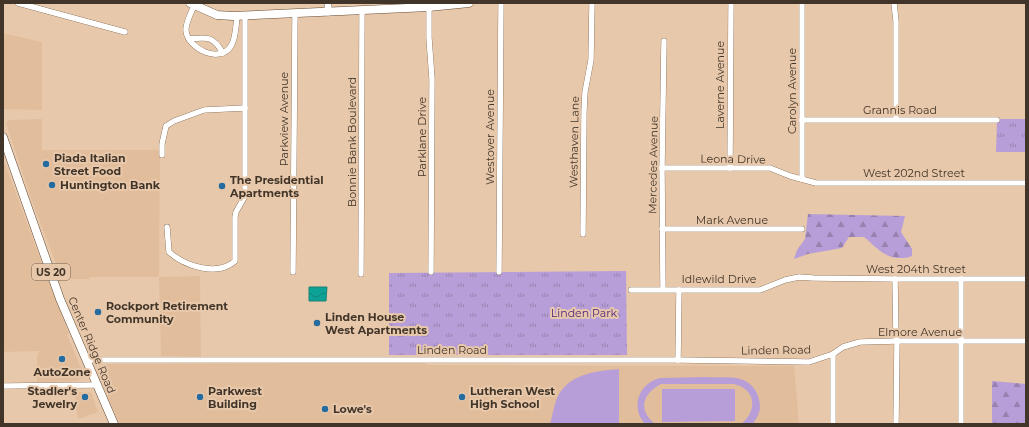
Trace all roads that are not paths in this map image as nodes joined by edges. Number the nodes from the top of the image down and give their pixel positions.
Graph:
1 (18, 3) edge
2 (328, 3) edge
3 (469, 3) edge
4 (501, 3) edge
5 (592, 3) edge
6 (730, 3) edge
7 (802, 3) edge
8 (894, 3) edge
9 (192, 4) edge
10 (429, 5) edge
11 (362, 10) junction
12 (328, 12) junction
13 (295, 14) junction
14 (241, 16) junction
15 (125, 32) dead end
16 (190, 39) junction
17 (664, 41) dead end
18 (223, 52) junction
19 (245, 108) junction
20 (896, 119) junction
21 (802, 120) junction
22 (997, 120) dead end
23 (3, 137) edge
24 (162, 155) dead end
25 (6, 158) edge
26 (662, 168) junction
27 (730, 168) junction
28 (802, 179) junction
29 (1026, 184) edge
30 (166, 227) dead end
31 (662, 229) junction
32 (802, 229) dead end
33 (583, 234) dead end
34 (293, 272) dead end
35 (431, 272) dead end
36 (499, 272) dead end
37 (361, 274) dead end
38 (806, 278) joint
39 (895, 279) junction
40 (961, 279) junction
41 (1026, 279) edge
42 (663, 289) junction
43 (631, 290) dead end
44 (679, 290) junction
45 (897, 341) junction
46 (1026, 341) edge
47 (961, 342) junction
48 (833, 354) junction
49 (817, 359) joint
50 (86, 360) junction
51 (678, 360) junction
52 (96, 385) junction
53 (3, 386) edge
54 (114, 424) edge
55 (833, 424) edge
56 (896, 424) edge
57 (961, 424) edge

1 - 15 street
2 - 12 street
3 - 10 main road
4 - 36 street, Westover Avenue
5 - 33 street, Westhaven Lane
6 - 27 street, Laverne Avenue
7 - 21 street, Carolyn Avenue
8 - 20 street
9 - 14 main road
9 - 16 street
10 - 11 main road
10 - 35 street, Parklane Drive
11 - 12 main road
11 - 37 street, Bonnie Bank Boulevard
12 - 13 main road
13 - 14 main road
13 - 34 street, Parkview Avenue
14 - 18 street
14 - 19 street
16 - 18 street
16 - 18 street
17 - 26 street, Mercedes Avenue
19 - 24 street
19 - 30 street
20 - 21 street, Grannis Road
20 - 22 street, Grannis Road
21 - 28 street, Carolyn Avenue
23 - 25 main road, Center Ridge Road / US 20
25 - 50 main road, Center Ridge Road / US 20
26 - 27 street, Leona Drive
26 - 31 street, Mercedes Avenue
27 - 28 street, Leona Drive
28 - 29 street, West 202nd Street
31 - 32 street, Mark Avenue
31 - 42 street, Mercedes Avenue
38 - 39 street, West 204th Street
38 - 44 street, Idlewild Drive
39 - 40 street, West 204th Street
39 - 45 street
40 - 41 street, West 204th Street
40 - 47 street
42 - 43 street, Idlewild Drive
42 - 44 street, Idlewild Drive
44 - 51 street
45 - 47 street, Elmore Avenue
45 - 48 street, Elmore Avenue
45 - 56 street
46 - 47 street, Elmore Avenue
47 - 57 street
48 - 49 street, Elmore Avenue
48 - 55 street
49 - 51 street, Linden Road
50 - 51 street, Linden Road
50 - 52 main road, Center Ridge Road / US 20
52 - 53 street
52 - 54 main road, Center Ridge Road / US 20

